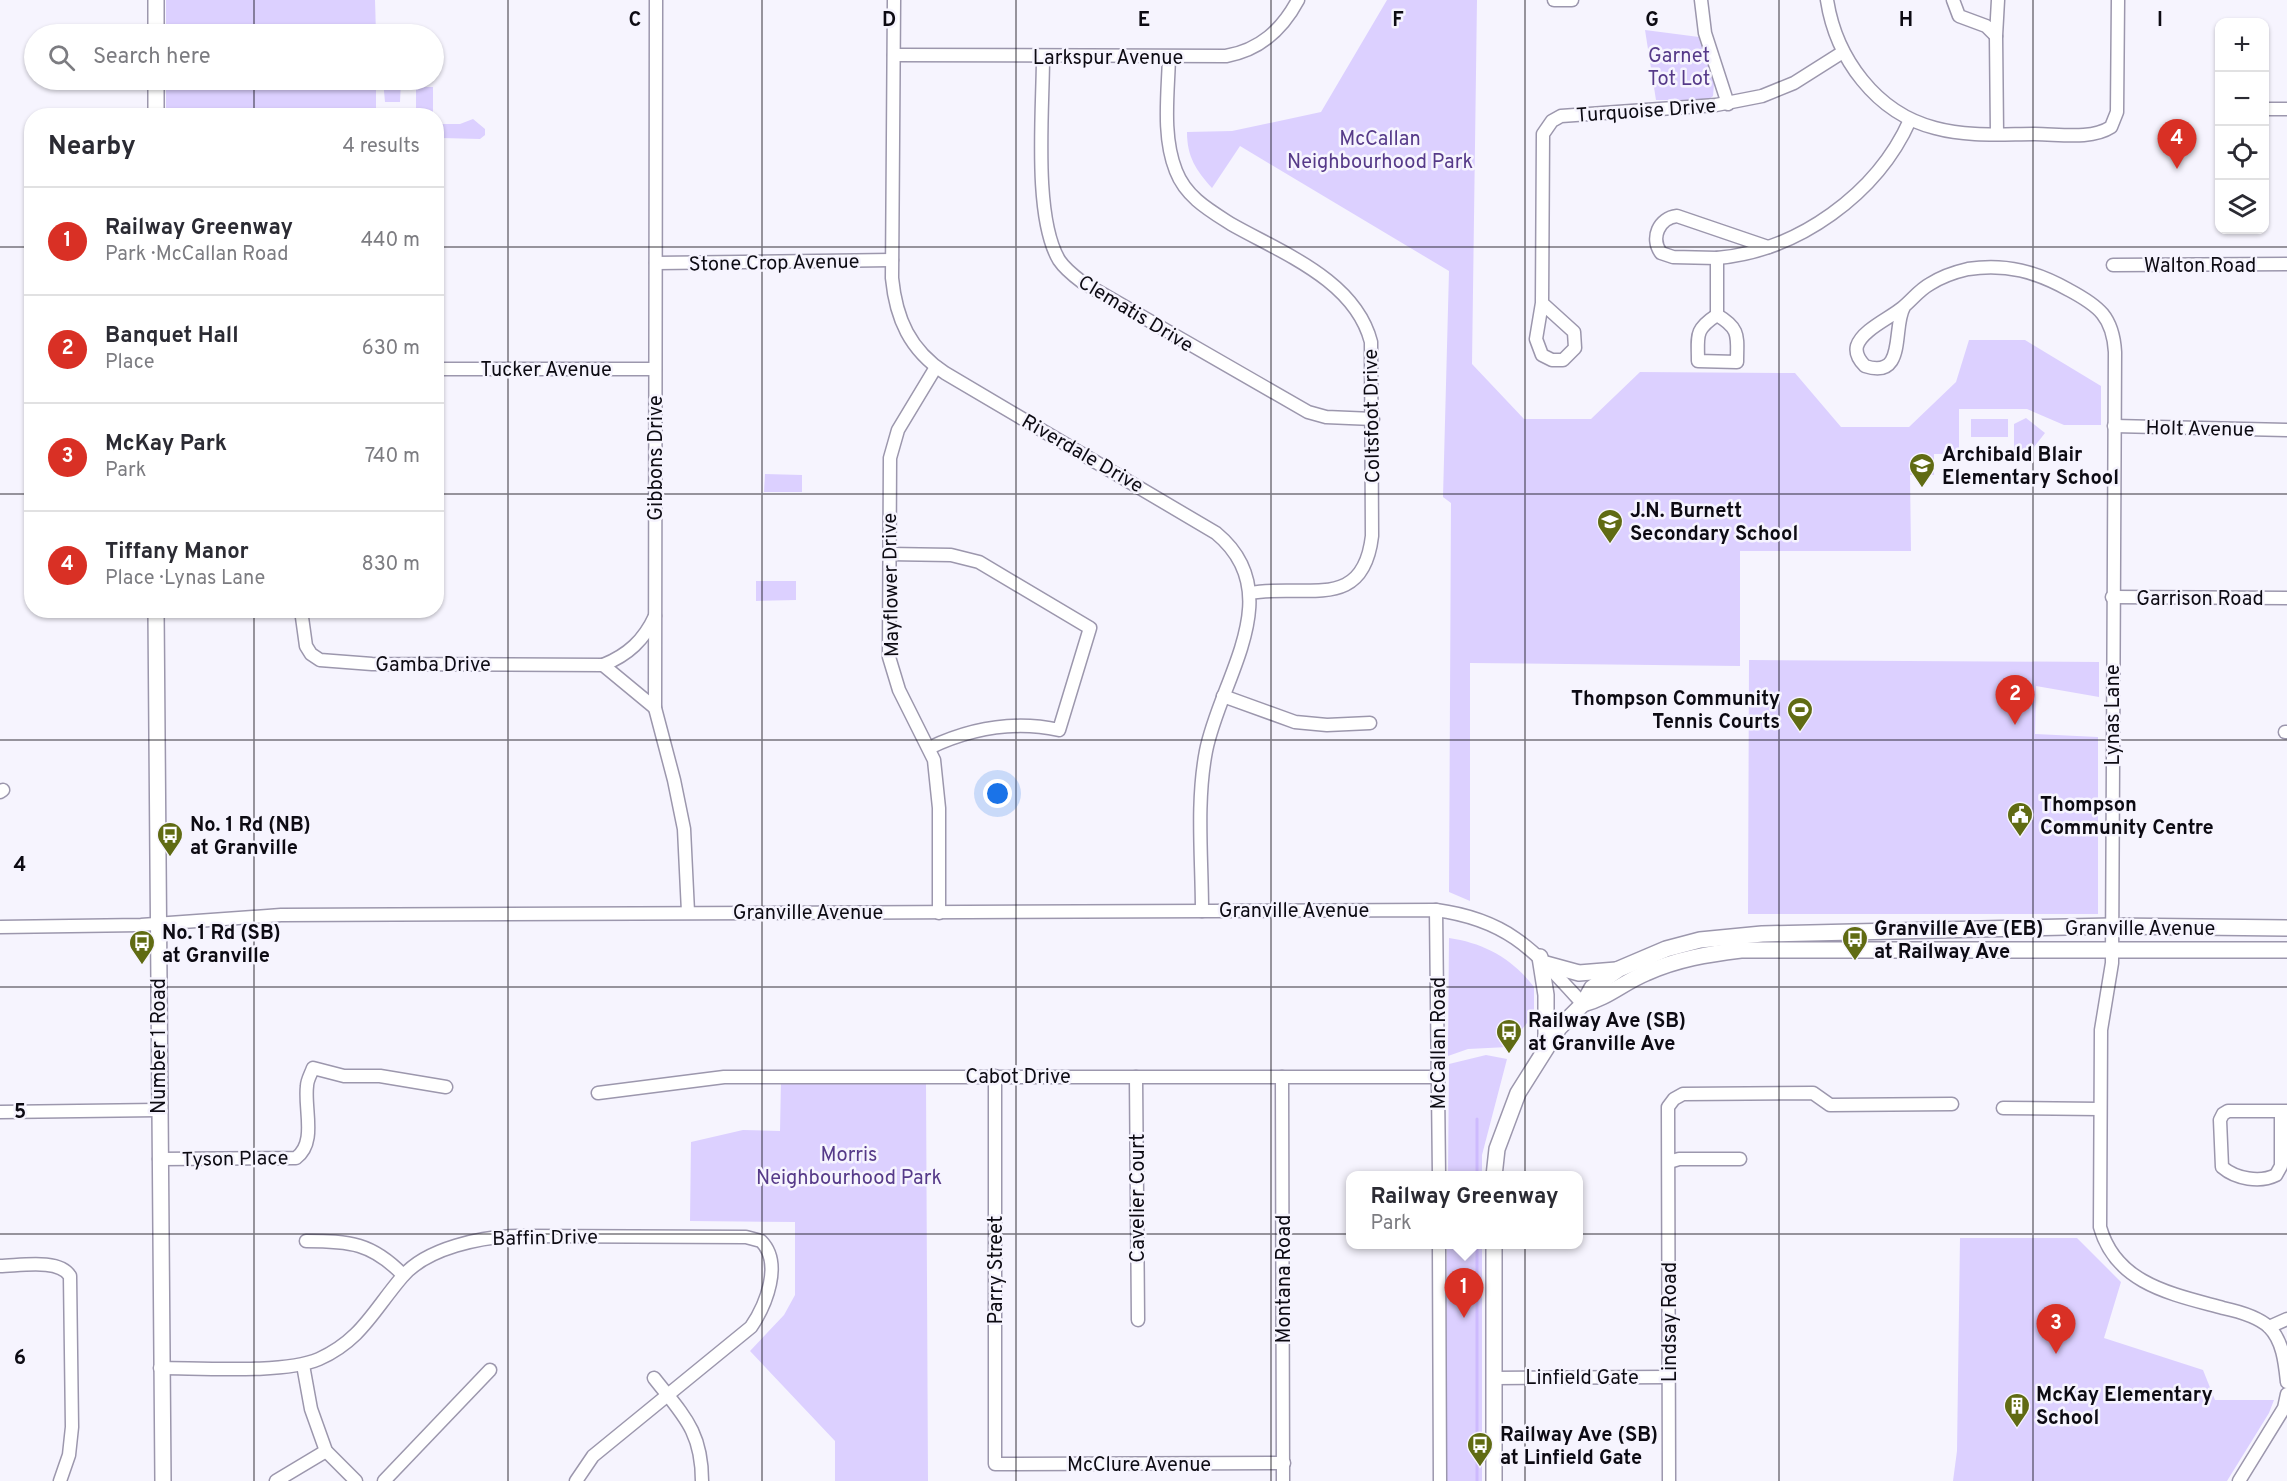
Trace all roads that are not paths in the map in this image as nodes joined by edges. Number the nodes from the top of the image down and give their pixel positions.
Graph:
1 (156, 0) edge
2 (656, 0) edge
3 (894, 0) edge
4 (1298, 0) edge
5 (1554, 0) edge
6 (1572, 0) edge
7 (1701, 0) edge
8 (1827, 0) edge
9 (1953, 0) edge
10 (1998, 0) edge
11 (2118, 0) edge
12 (156, 24) edge
13 (1996, 36) junction
14 (1843, 52) junction
15 (894, 55) junction
16 (1043, 57) junction
17 (1169, 57) junction
18 (156, 90) edge
19 (1728, 104) junction
20 (156, 108) edge
21 (2269, 109) edge
22 (2287, 109) edge
23 (1910, 120) junction
24 (1997, 134) junction
25 (1768, 247) junction
26 (1717, 258) junction
27 (892, 260) junction
28 (656, 263) junction
29 (2287, 264) edge
30 (2113, 265) dead end
31 (1542, 303) junction
32 (1904, 307) junction
33 (1717, 315) dead end
34 (936, 367) junction
35 (444, 369) edge
36 (655, 369) junction
37 (1373, 419) junction
38 (2114, 426) junction
39 (2287, 430) edge
40 (888, 554) junction
41 (1250, 593) junction
42 (2112, 597) junction
43 (2287, 598) edge
44 (656, 614) junction
45 (156, 618) edge
46 (302, 618) edge
47 (603, 665) junction
48 (1222, 696) junction
49 (655, 708) junction
50 (1370, 723) dead end
51 (929, 748) junction
52 (1202, 910) junction
53 (1436, 910) junction
54 (688, 912) junction
55 (939, 913) junction
56 (157, 923) junction
57 (2112, 926) junction
58 (0, 927) edge
59 (2287, 928) edge
60 (2112, 948) junction
61 (2287, 950) edge
62 (1543, 961) junction
63 (1619, 969) junction
64 (1583, 1004) junction
65 (1546, 1046) junction
66 (994, 1076) junction
67 (1136, 1077) junction
68 (1282, 1077) junction
69 (1438, 1077) junction
70 (446, 1087) dead end
71 (598, 1093) dead end
72 (1952, 1104) dead end
73 (2003, 1108) dead end
74 (2100, 1109) junction
75 (158, 1110) junction
76 (2284, 1111) edge
77 (0, 1112) edge
78 (1740, 1159) dead end
79 (159, 1160) junction
80 (1669, 1162) junction
81 (1439, 1171) edge
82 (1495, 1171) edge
83 (306, 1241) dead end
84 (1439, 1249) edge
85 (1494, 1249) edge
86 (0, 1266) edge
87 (403, 1275) junction
88 (2287, 1319) edge
89 (1138, 1320) dead end
90 (2269, 1327) junction
91 (303, 1365) junction
92 (160, 1368) junction
93 (490, 1370) dead end
94 (1669, 1377) junction
95 (654, 1378) dead end
96 (1494, 1378) junction
97 (2287, 1382) edge
98 (2287, 1394) edge
99 (667, 1395) junction
100 (326, 1451) junction
101 (1284, 1463) junction
102 (995, 1464) joint
103 (60, 1481) edge
104 (163, 1481) edge
105 (276, 1481) edge
106 (356, 1481) edge
107 (384, 1481) edge
108 (576, 1481) edge
109 (702, 1481) edge
110 (1283, 1481) edge
111 (1440, 1481) edge
112 (1494, 1481) edge
113 (1669, 1481) edge
114 (2240, 1481) edge

1 - 12 main road
2 - 28 street, Gibbons Drive
3 - 15 street, Riverdale Drive
4 - 17 street, Larkspur Avenue
5 - 6 street
7 - 19 street
8 - 14 street
9 - 13 street
10 - 13 street
11 - 24 street
13 - 24 street
14 - 19 street, Turquoise Drive
14 - 23 street
15 - 16 street, Larkspur Avenue
15 - 27 street, Riverdale Drive
16 - 17 street, Larkspur Avenue
16 - 37 street, Clematis Drive
17 - 37 street, Coltsfoot Drive
18 - 20 main road
19 - 31 street, Turquoise Drive
21 - 22 street
23 - 24 street
23 - 25 street
25 - 26 street
25 - 26 street
26 - 33 street
27 - 28 street, Stone Crop Avenue
27 - 34 street, Riverdale Drive
28 - 36 street, Gibbons Drive
29 - 30 street, Walton Road
31 - 31 street
32 - 32 street
32 - 38 street, Lynas Lane
34 - 40 street, Mayflower Drive
34 - 41 street, Riverdale Drive
35 - 36 street, Tucker Avenue
36 - 44 street, Gibbons Drive
37 - 41 street, Coltsfoot Drive
38 - 39 street, Holt Avenue
38 - 42 street, Lynas Lane
40 - 51 street, Mayflower Drive
40 - 51 street
41 - 48 street, Riverdale Drive
42 - 43 street, Garrison Road
42 - 57 street, Lynas Lane
44 - 47 street, Gamba Drive
44 - 49 street, Gibbons Drive
45 - 56 main road, Number 1 Road
46 - 47 street, Gamba Drive
47 - 49 street
48 - 50 street
48 - 52 street, Riverdale Drive
49 - 54 street, Gibbons Drive
51 - 55 street, Mayflower Drive
52 - 53 street, Granville Avenue
52 - 55 street, Granville Avenue
53 - 62 street, Granville Avenue
53 - 69 street, McCallan Road
54 - 55 street, Granville Avenue
54 - 56 street, Granville Avenue
56 - 58 street, Granville Avenue
56 - 75 main road, Number 1 Road
57 - 59 main road, Granville Avenue
57 - 60 street, Lynas Lane
57 - 63 main road, Granville Avenue
60 - 61 main road, Granville Avenue
60 - 64 main road, Granville Avenue
60 - 74 street, Lynas Lane
62 - 63 main road
62 - 64 street, Granville Avenue
62 - 65 main road
63 - 64 main road, Granville Avenue
64 - 65 main road
65 - 82 main road
66 - 67 street, Cabot Drive
66 - 71 street, Cabot Drive
66 - 102 street, Parry Street
67 - 68 street, Cabot Drive
67 - 89 street, Cavelier Court
68 - 69 street, Cabot Drive
68 - 101 street, Montana Road
69 - 81 street, McCallan Road
70 - 79 street, Tyson Place
72 - 80 street, Lindsay Road
73 - 74 street
74 - 90 street, Lynas Lane
75 - 77 street
75 - 79 main road, Number 1 Road
76 - 76 street
78 - 80 street
79 - 92 main road, Number 1 Road
80 - 94 street, Lindsay Road
83 - 87 street
84 - 111 street
85 - 96 main road
86 - 103 street
87 - 91 street, Baffin Drive
87 - 99 street, Baffin Drive
88 - 90 street
90 - 97 street
91 - 92 street, Baffin Drive
91 - 100 street
92 - 104 main road, Number 1 Road
93 - 107 street
94 - 96 street, Linfield Gate
94 - 113 street, Lindsay Road
95 - 99 street
96 - 112 main road
98 - 114 street
99 - 108 street
99 - 109 street
100 - 105 street
100 - 106 street
101 - 102 street, McClure Avenue
101 - 110 street, Montana Road

